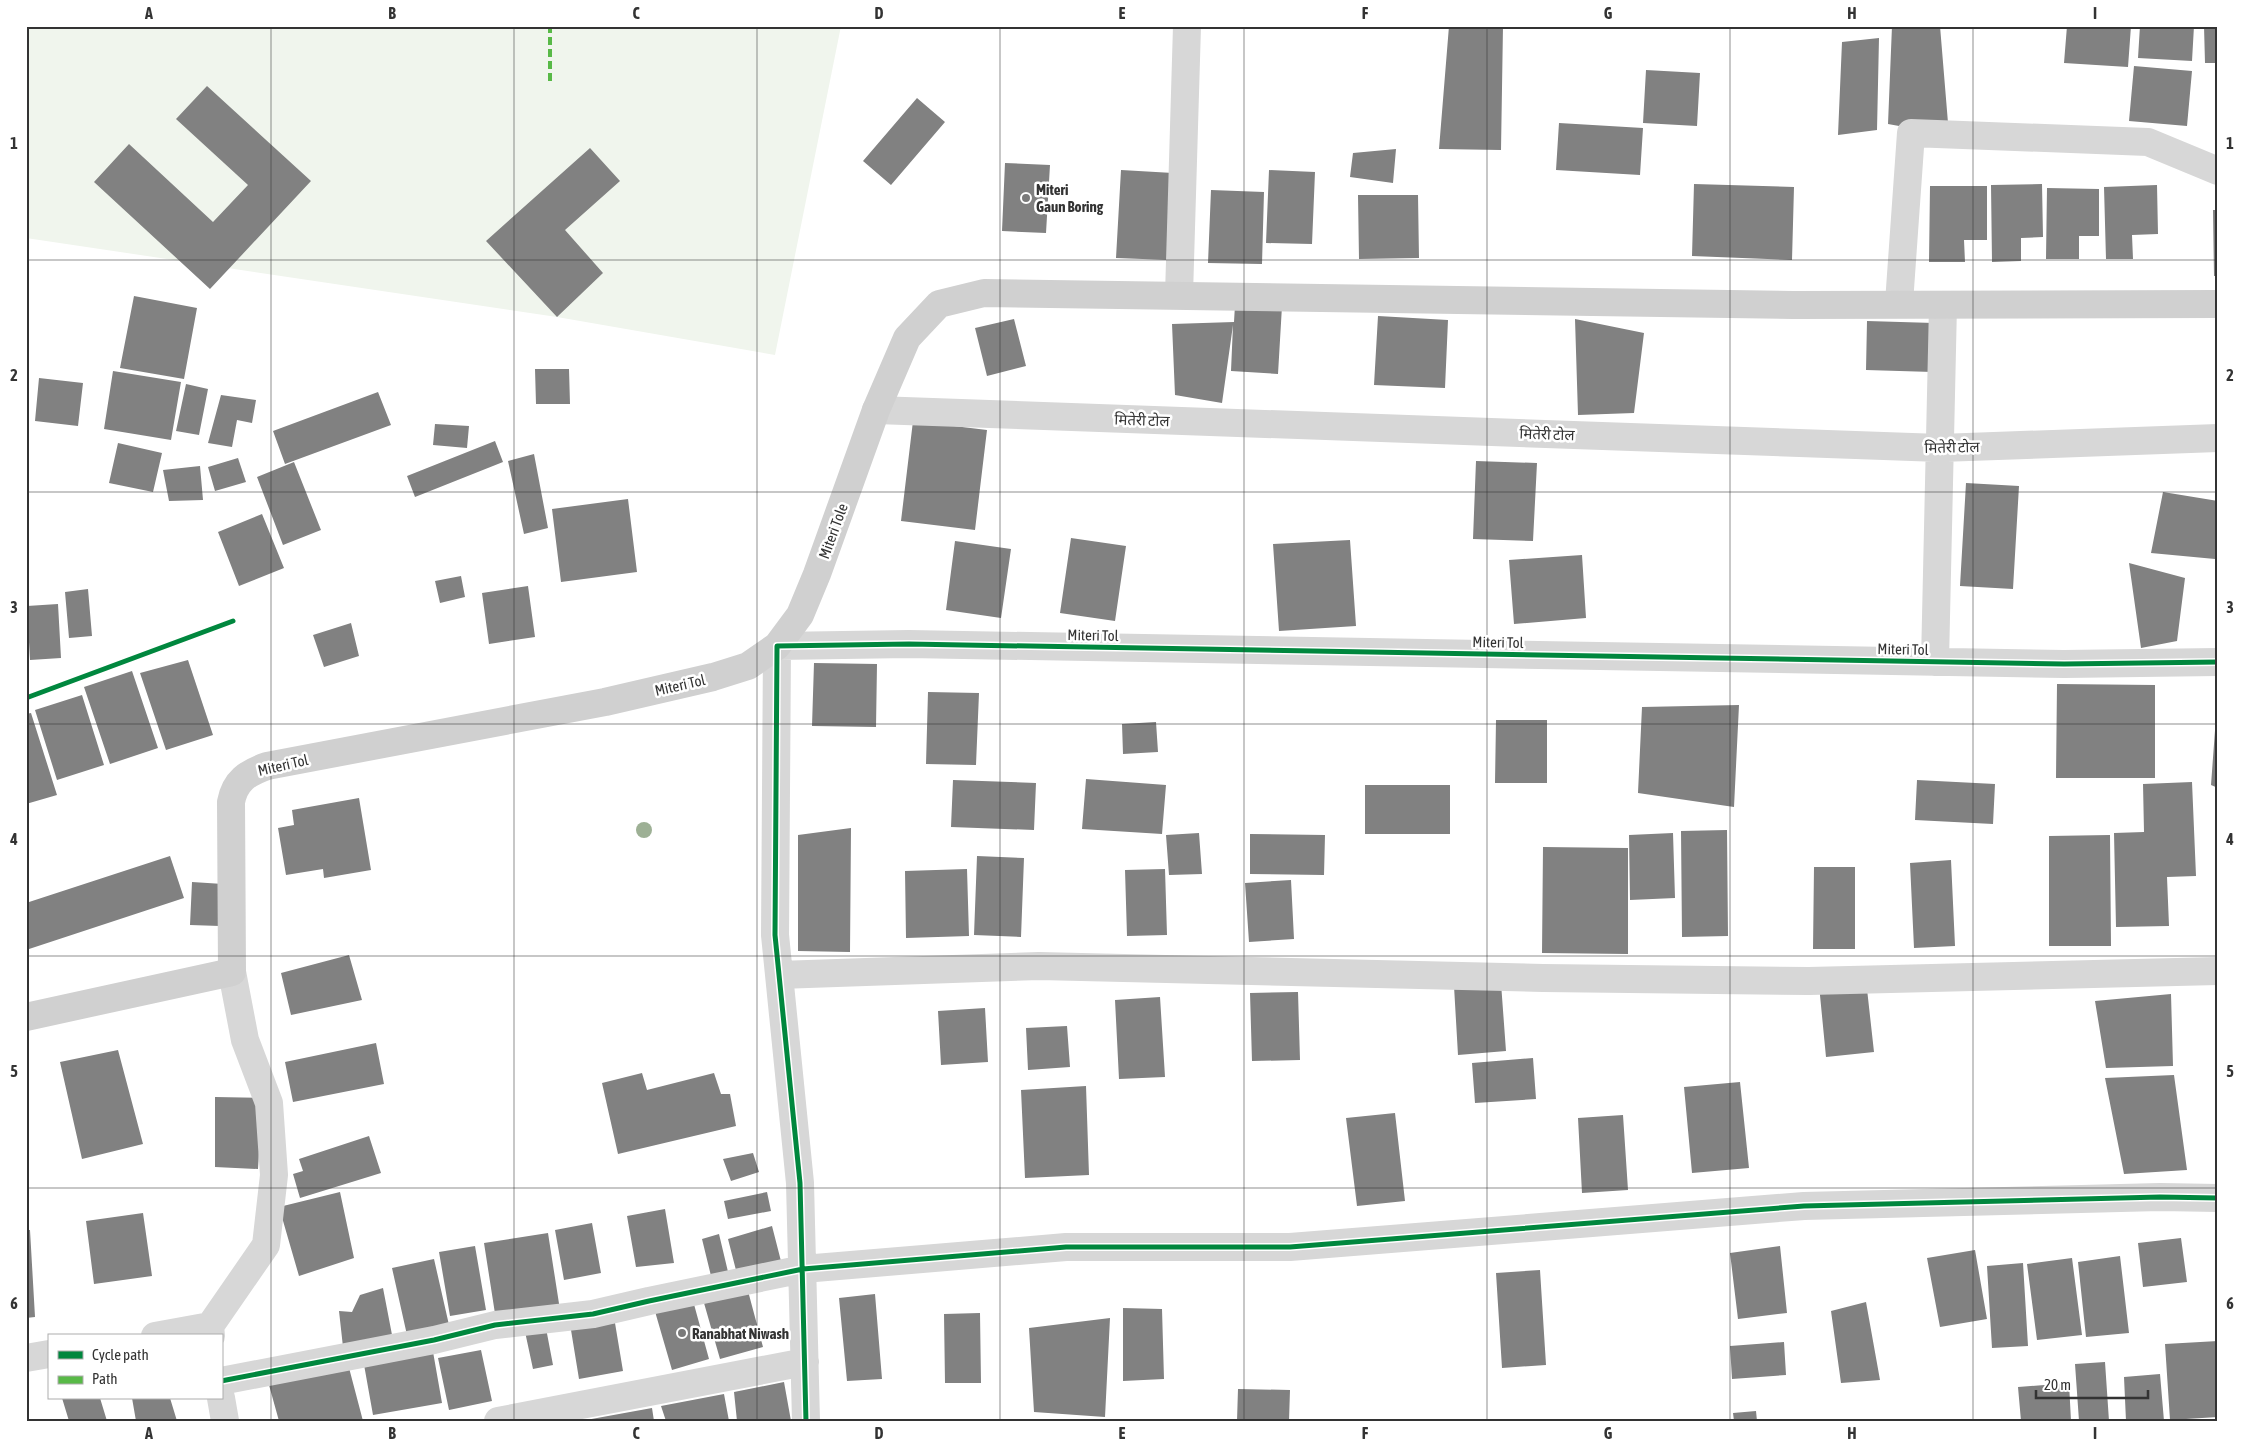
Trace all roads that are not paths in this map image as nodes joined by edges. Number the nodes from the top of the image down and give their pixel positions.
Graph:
1 (1186, 26) edge
2 (2218, 171) edge
3 (1179, 295) junction
4 (1898, 303) junction
5 (2218, 304) edge
6 (1943, 305) junction
7 (876, 410) junction
8 (2218, 438) edge
9 (1940, 448) junction
10 (777, 646) junction
11 (1934, 662) junction
12 (2218, 662) edge
13 (2218, 971) edge
14 (232, 972) junction
15 (779, 975) junction
16 (26, 1017) edge
17 (2218, 1198) edge
18 (803, 1270) junction
19 (211, 1331) edge
20 (177, 1334) edge
21 (48, 1354) edge
22 (26, 1358) edge
23 (805, 1362) junction
24 (222, 1381) edge
25 (221, 1400) edge
26 (225, 1421) edge
27 (498, 1421) edge
28 (806, 1421) edge

1 - 3 street
2 - 4 street
3 - 4 main road
3 - 7 main road, Miteri Tole
4 - 6 main road
5 - 6 main road
6 - 9 street
7 - 9 street, मितेरी टोल
7 - 10 main road, Miteri Tole
8 - 9 street, मितेरी टोल
9 - 11 street
10 - 11 street, Miteri Tol
10 - 14 main road, Miteri Tol
10 - 15 street
11 - 12 street, Miteri Tol
13 - 15 street
14 - 16 main road
14 - 19 street
15 - 18 street
17 - 18 street
18 - 23 street
18 - 24 street
19 - 20 street
21 - 22 street
23 - 27 street
23 - 28 street
25 - 26 street

